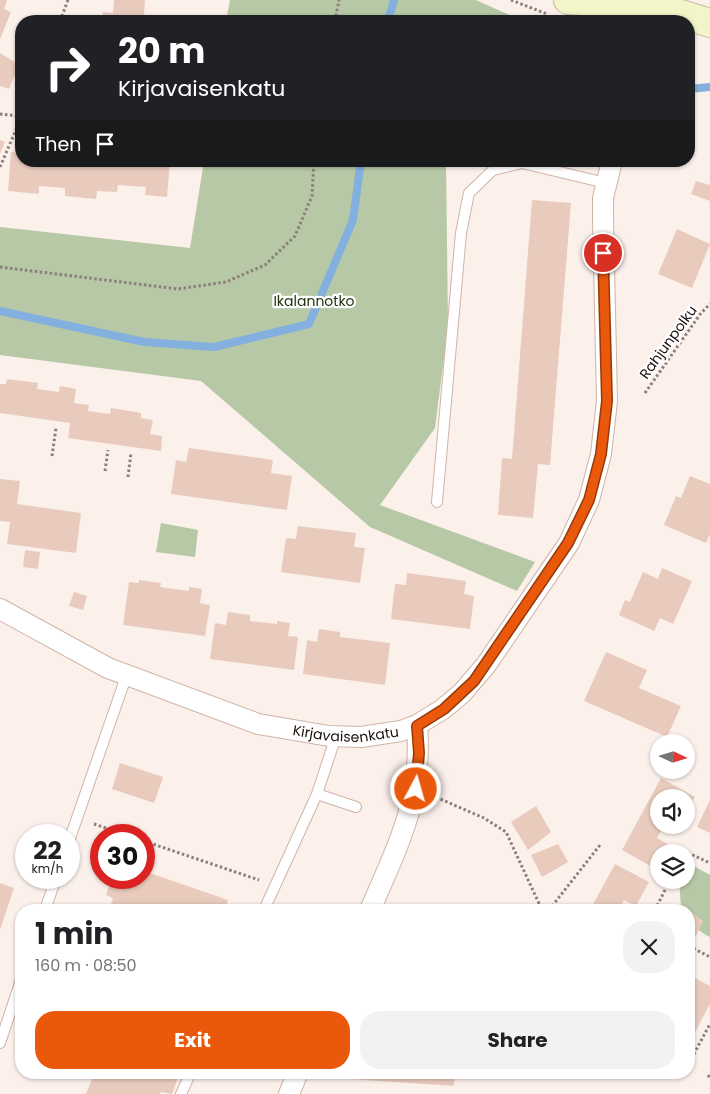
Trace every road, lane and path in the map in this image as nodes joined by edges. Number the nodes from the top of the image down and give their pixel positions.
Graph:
1 (68, 0) edge
2 (339, 0) edge
3 (511, 0) edge
4 (628, 2) edge
5 (558, 7) edge
6 (62, 15) edge
7 (336, 15) edge
8 (665, 15) edge
9 (695, 20) edge
10 (710, 23) edge
11 (0, 114) edge
12 (15, 116) edge
13 (15, 131) edge
14 (0, 167) edge
15 (314, 167) edge
16 (505, 167) edge
17 (539, 167) edge
18 (610, 167) edge
19 (606, 183) junction
20 (0, 267) edge
21 (710, 304) edge
22 (644, 393) dead end
23 (56, 428) dead end
24 (108, 450) dead end
25 (131, 453) dead end
26 (52, 456) dead end
27 (105, 471) dead end
28 (128, 477) dead end
29 (437, 502) dead end
30 (0, 608) edge
31 (127, 674) junction
32 (417, 726) junction
33 (336, 736) junction
34 (416, 789) junction
35 (316, 794) junction
36 (356, 807) dead end
37 (76, 818) junction
38 (74, 824) edge
39 (94, 824) edge
40 (155, 845) edge
41 (600, 845) dead end
42 (695, 856) edge
43 (710, 863) edge
44 (275, 885) junction
45 (52, 889) edge
46 (666, 889) edge
47 (47, 904) edge
48 (267, 904) edge
49 (372, 904) edge
50 (539, 904) edge
51 (554, 904) edge
52 (658, 904) edge
53 (695, 949) edge
54 (710, 958) edge
55 (15, 998) edge
56 (710, 1024) edge
57 (0, 1043) edge
58 (695, 1051) edge
59 (188, 1079) edge
60 (295, 1079) edge
61 (290, 1093) edge
62 (181, 1094) edge

1 - 6 path
2 - 7 path
3 - 5 path
4 - 5 street
4 - 8 street
9 - 10 street
11 - 12 path
13 - 14 path
15 - 20 path
16 - 29 lane
17 - 19 lane
18 - 19 street, Kirjavaisenkatu
19 - 32 street, Kirjavaisenkatu
21 - 22 path, Rahjunpolku
23 - 26 path
24 - 27 path
25 - 28 path
30 - 31 street, Kirjavaisenkatu
31 - 33 street, Kirjavaisenkatu
31 - 37 lane
32 - 33 street, Kirjavaisenkatu
32 - 34 street
33 - 35 lane
34 - 49 street
34 - 50 path
35 - 36 lane
35 - 44 lane
37 - 38 lane
37 - 39 path
40 - 44 path
41 - 51 path
42 - 43 path
44 - 48 lane
45 - 47 lane
46 - 52 path
53 - 54 path
55 - 57 lane
56 - 58 path
59 - 62 lane
60 - 61 street

